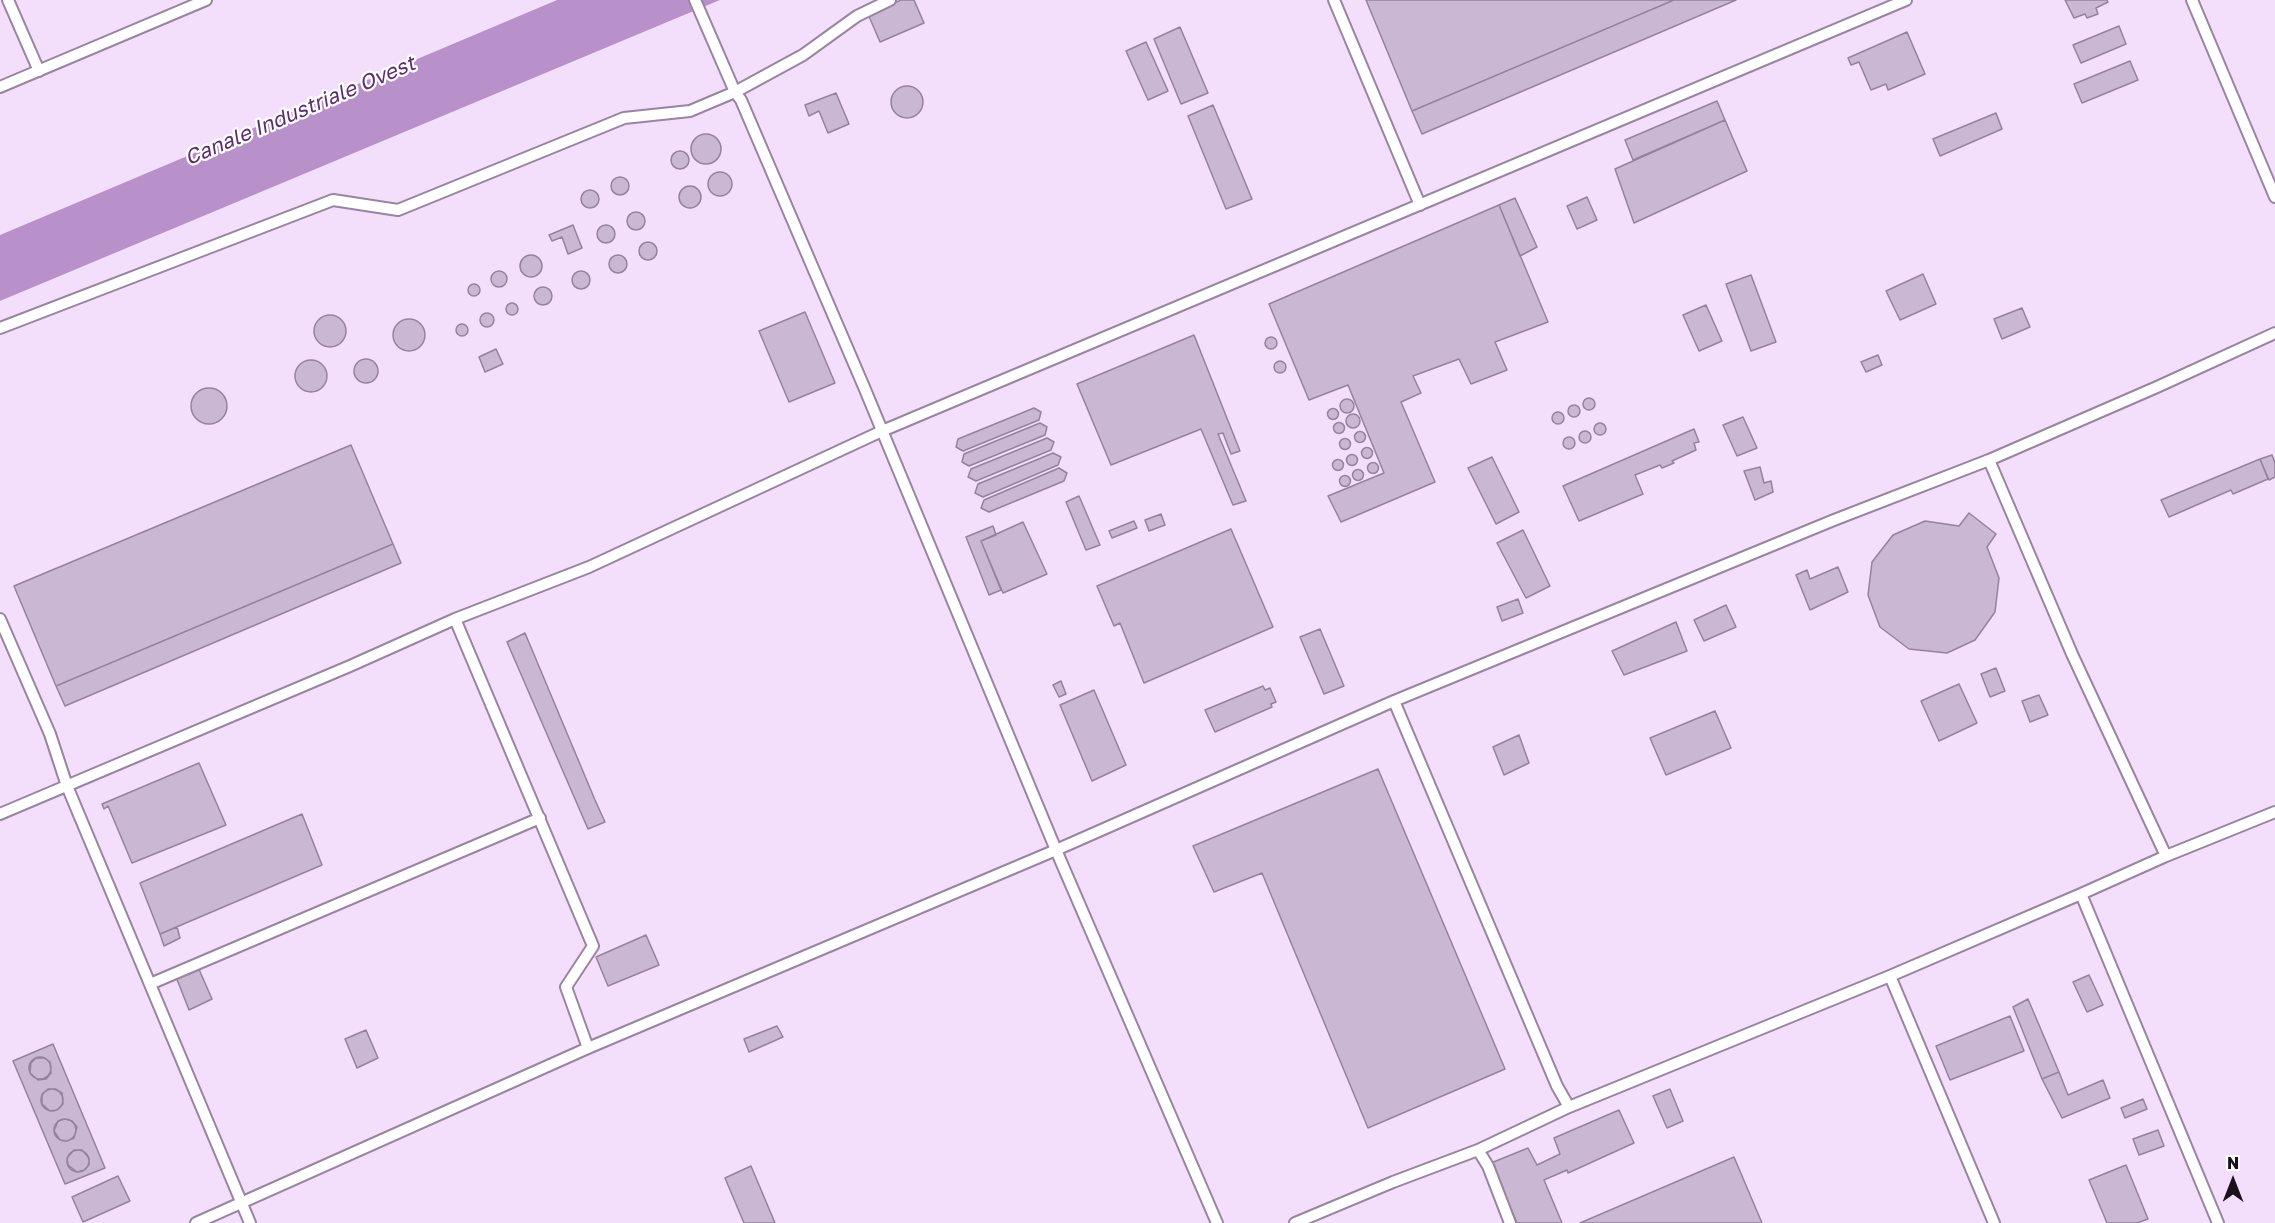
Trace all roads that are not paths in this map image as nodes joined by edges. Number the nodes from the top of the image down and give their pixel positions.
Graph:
1 (9, 0) edge
2 (206, 0) edge
3 (695, 0) edge
4 (890, 0) edge
5 (1334, 0) edge
6 (1906, 0) edge
7 (2192, 0) edge
8 (39, 71) junction
9 (0, 87) edge
10 (735, 92) junction
11 (2275, 196) edge
12 (1420, 205) junction
13 (0, 328) edge
14 (2275, 333) edge
15 (882, 431) junction
16 (1989, 460) junction
17 (455, 619) junction
18 (0, 620) edge
19 (1394, 701) junction
20 (67, 786) junction
21 (0, 814) edge
22 (2274, 815) edge
23 (540, 818) junction
24 (1056, 850) junction
25 (2166, 856) junction
26 (2081, 894) junction
27 (1890, 976) junction
28 (150, 984) junction
29 (588, 1048) junction
30 (1569, 1107) junction
31 (1478, 1150) junction
32 (242, 1204) junction
33 (196, 1223) edge
34 (250, 1223) edge
35 (1217, 1223) edge
36 (1295, 1223) edge
37 (1510, 1223) edge
38 (1994, 1223) edge
39 (2218, 1223) edge

1 - 8 lane
2 - 8 lane
3 - 10 lane
4 - 10 lane
5 - 12 lane
6 - 12 lane
7 - 11 lane
8 - 9 lane
10 - 13 lane
10 - 15 lane
12 - 15 lane
14 - 16 lane
15 - 17 lane
15 - 24 lane
16 - 19 lane
16 - 25 lane
17 - 20 lane
17 - 23 lane
18 - 20 lane
19 - 24 lane
19 - 30 lane
20 - 21 lane
20 - 28 lane
22 - 25 lane
23 - 28 lane
23 - 29 lane
24 - 29 lane
24 - 35 lane
25 - 26 lane
26 - 27 lane
26 - 39 lane
27 - 30 lane
27 - 38 lane
28 - 32 lane
29 - 32 lane
30 - 31 lane
31 - 36 lane
31 - 37 lane
32 - 33 lane
32 - 34 lane

